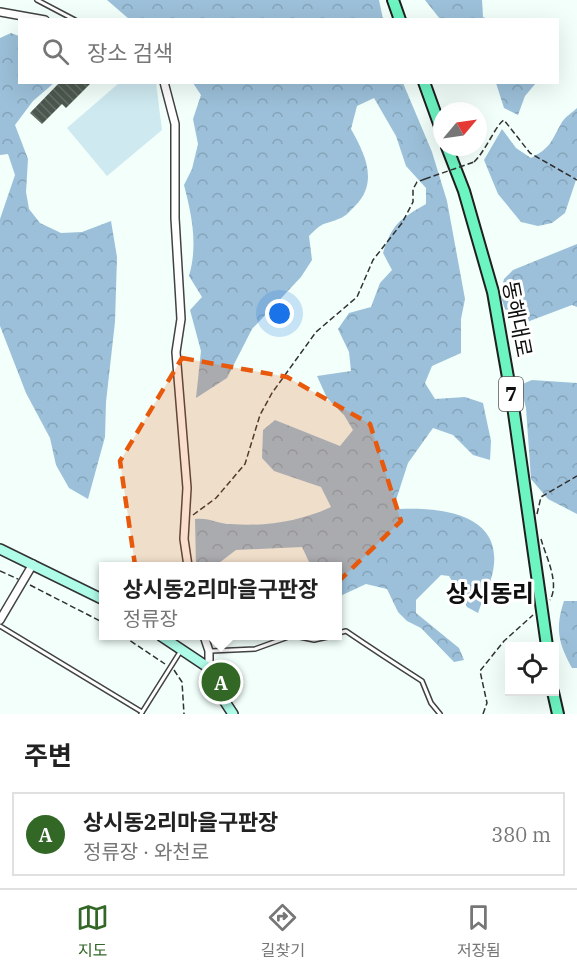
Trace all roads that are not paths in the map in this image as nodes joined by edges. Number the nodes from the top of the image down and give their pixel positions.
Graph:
1 (37, 0) edge
2 (393, 0) edge
3 (0, 12) edge
4 (34, 18) edge
5 (71, 18) edge
6 (399, 18) edge
7 (165, 84) edge
8 (425, 84) edge
9 (433, 107) edge
10 (450, 156) edge
11 (0, 549) edge
12 (187, 562) edge
13 (33, 564) junction
14 (99, 597) edge
15 (0, 620) edge
16 (0, 626) edge
17 (342, 632) edge
18 (167, 640) edge
19 (205, 640) edge
20 (281, 640) edge
21 (546, 642) edge
22 (182, 649) junction
23 (209, 651) junction
24 (209, 668) junction
25 (554, 696) edge
26 (141, 713) edge
27 (233, 714) edge
28 (440, 714) edge
29 (558, 714) edge

1 - 5 lane
2 - 6 main road
3 - 4 street
7 - 12 street
8 - 9 main road
10 - 21 main road, 동해대로 / 7
11 - 13 street
13 - 14 street
13 - 15 street
16 - 26 lane
17 - 28 lane
18 - 22 street
19 - 23 street
20 - 23 lane
22 - 24 street
22 - 26 lane
23 - 24 street
24 - 27 street
25 - 29 main road

